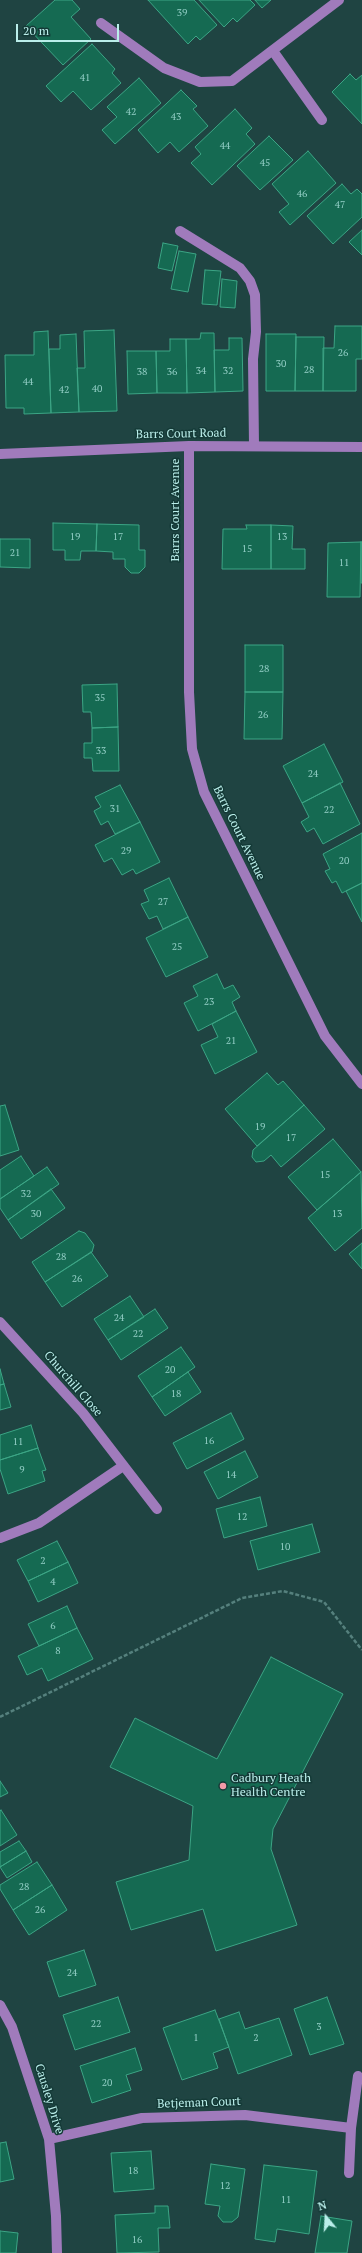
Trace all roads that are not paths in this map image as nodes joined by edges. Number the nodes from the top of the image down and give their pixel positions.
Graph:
1 (339, 0) edge
2 (101, 23) dead end
3 (273, 51) junction
4 (322, 120) dead end
5 (180, 231) dead end
6 (189, 446) junction
7 (254, 446) junction
8 (362, 447) edge
9 (0, 454) edge
10 (362, 1084) edge
11 (0, 1322) edge
12 (123, 1466) junction
13 (157, 1509) dead end
14 (0, 1538) edge
15 (0, 2005) edge
16 (358, 2076) dead end
17 (350, 2128) junction
18 (49, 2138) junction
19 (349, 2173) dead end
20 (57, 2253) edge

1 - 3 street
2 - 3 street
3 - 4 street
5 - 7 street
6 - 7 street, Barrs Court Road
6 - 9 street, Barrs Court Road
6 - 10 street, Barrs Court Avenue
7 - 8 street, Barrs Court Road
11 - 12 street, Churchill Close
12 - 13 street, Churchill Close
12 - 14 street
15 - 18 street, Causley Drive
16 - 17 street
17 - 18 street, Betjeman Court
17 - 19 street
18 - 20 street, Causley Drive

